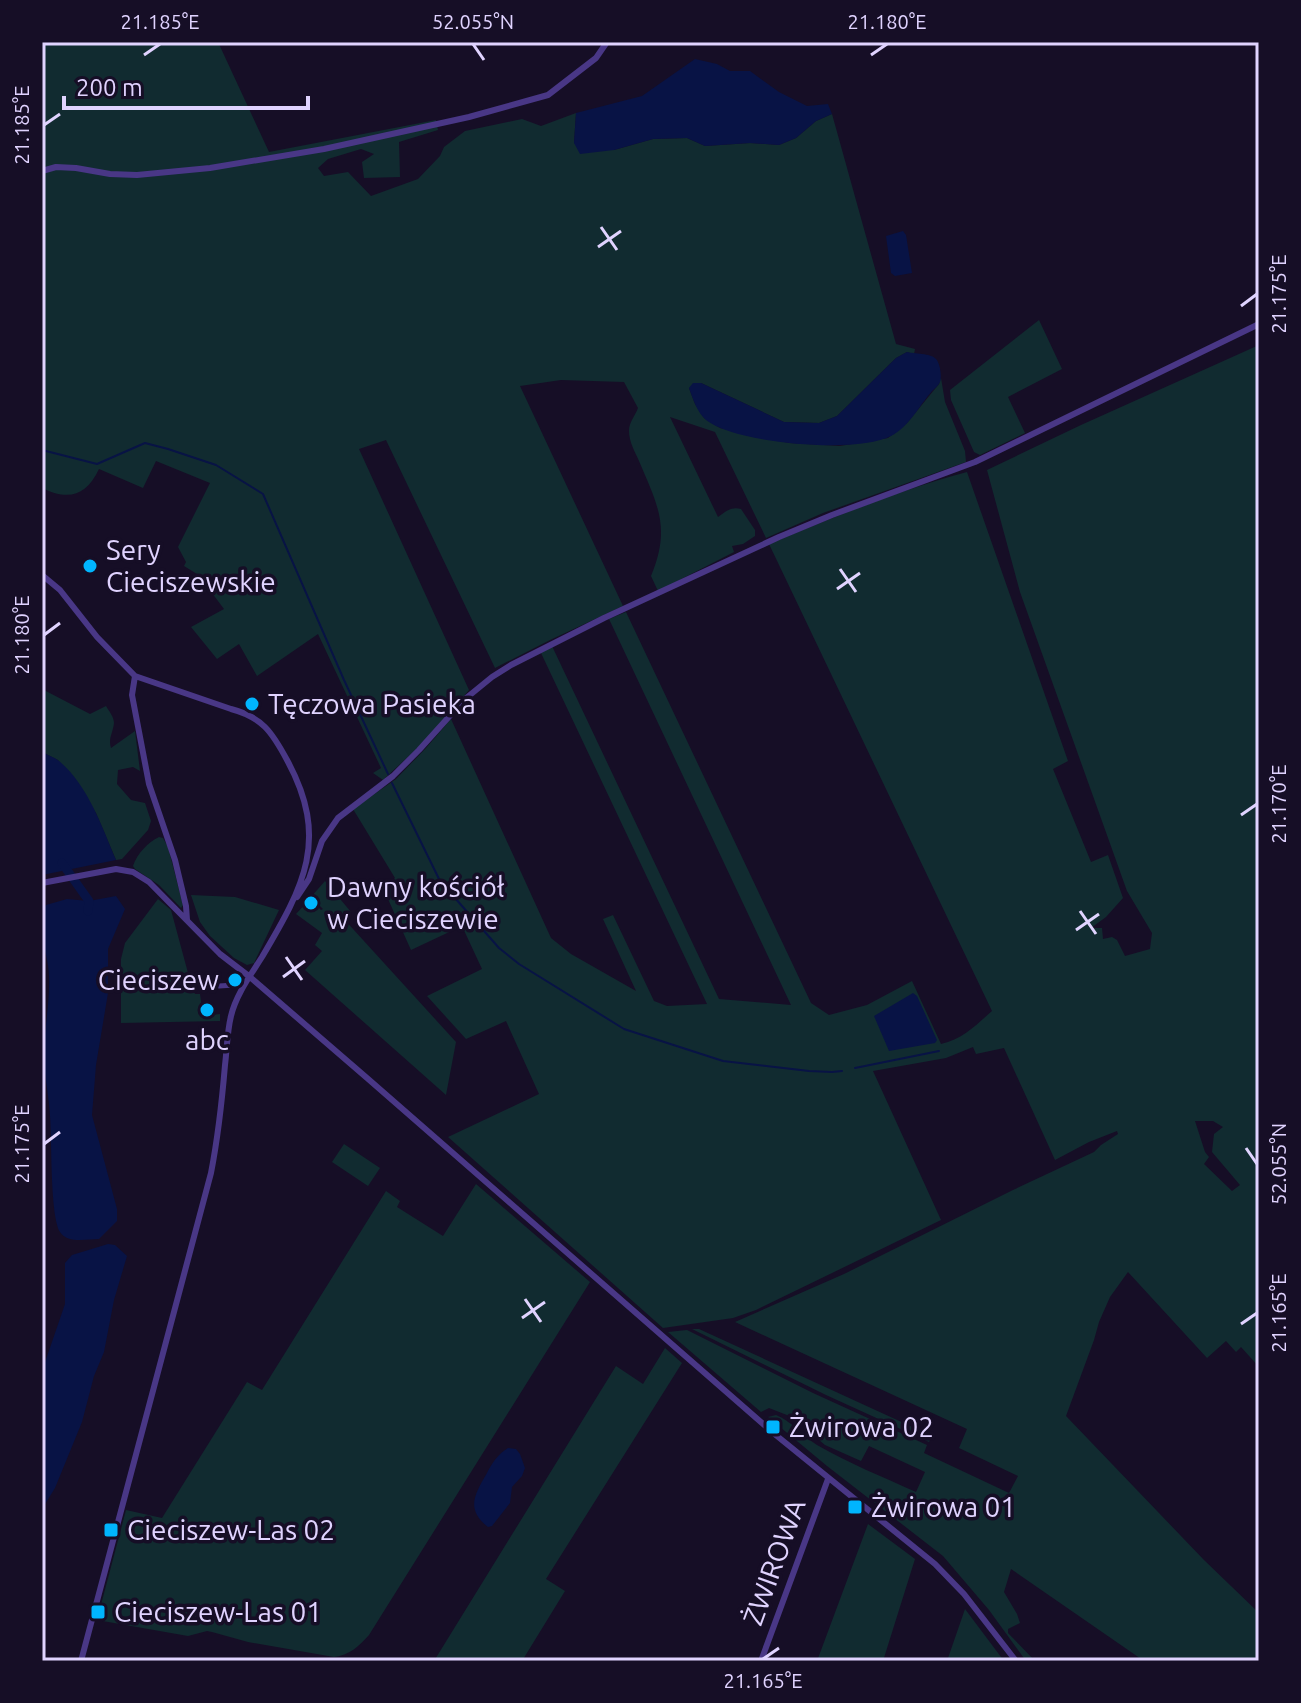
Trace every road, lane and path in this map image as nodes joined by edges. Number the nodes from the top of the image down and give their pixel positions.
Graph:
1 (607, 42) edge
2 (42, 171) edge
3 (1259, 324) edge
4 (42, 575) edge
5 (135, 676) junction
6 (42, 883) edge
7 (294, 899) junction
8 (187, 920) junction
9 (250, 977) junction
10 (219, 986) dead end
11 (238, 986) dead end
12 (828, 1479) junction
13 (81, 1661) edge
14 (761, 1661) edge
15 (1016, 1661) edge

1 - 2 street
3 - 7 street
4 - 5 street
5 - 7 street
5 - 8 street
6 - 8 street
7 - 9 street
8 - 9 street
9 - 12 street
9 - 13 street
10 - 11 street
12 - 14 street, ŻWIROWA
12 - 15 street

